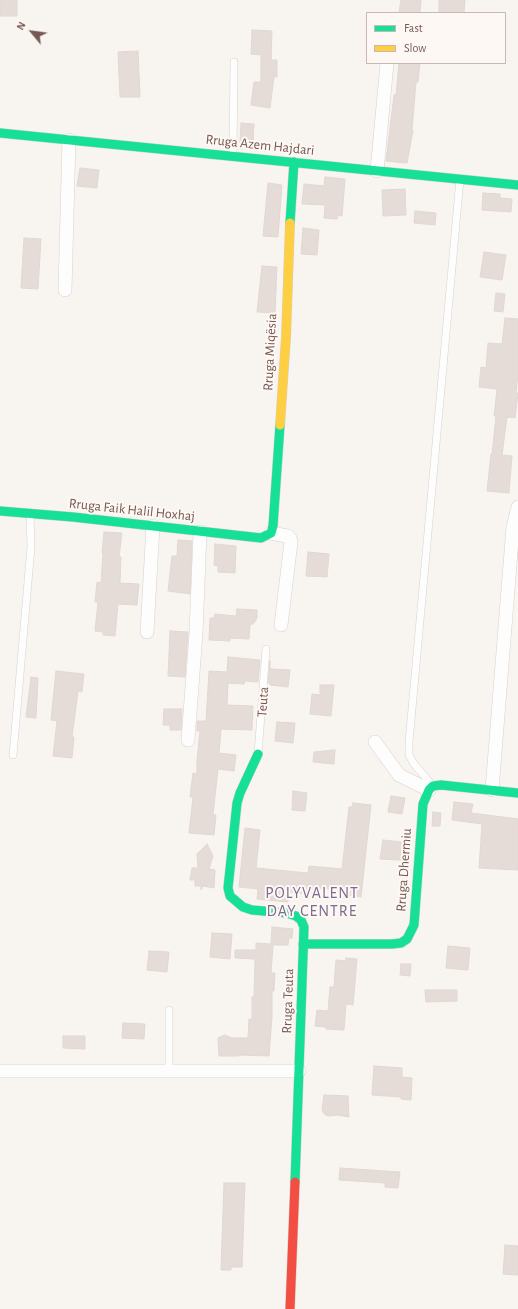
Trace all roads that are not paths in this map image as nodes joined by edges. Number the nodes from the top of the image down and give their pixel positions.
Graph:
1 (234, 62) dead end
2 (387, 64) edge
3 (0, 133) edge
4 (69, 140) junction
5 (233, 156) junction
6 (294, 162) junction
7 (377, 171) junction
8 (460, 179) junction
9 (518, 185) edge
10 (65, 290) dead end
11 (518, 507) edge
12 (0, 511) edge
13 (30, 514) junction
14 (153, 526) junction
15 (200, 532) junction
16 (266, 535) junction
17 (281, 625) dead end
18 (147, 632) dead end
19 (266, 649) dead end
20 (188, 740) dead end
21 (375, 742) dead end
22 (13, 754) dead end
23 (258, 754) joint
24 (431, 788) junction
25 (492, 790) junction
26 (518, 793) edge
27 (303, 944) junction
28 (169, 1010) dead end
29 (0, 1071) edge
30 (169, 1071) junction
31 (299, 1071) junction
32 (290, 1309) edge

1 - 5 lane
2 - 7 street
3 - 4 street, Rruga Azem Hajdari
4 - 5 street, Rruga Azem Hajdari
4 - 10 street
5 - 6 street, Rruga Azem Hajdari
6 - 7 street, Rruga Azem Hajdari
6 - 16 street, Rruga Miqësia
7 - 8 street, Rruga Azem Hajdari
8 - 9 street, Rruga Azem Hajdari
8 - 24 lane
11 - 25 street
12 - 13 street, Rruga Faik Halil Hoxhaj
13 - 14 street, Rruga Faik Halil Hoxhaj
13 - 22 lane
14 - 15 street, Rruga Faik Halil Hoxhaj
14 - 18 street
15 - 16 street, Rruga Faik Halil Hoxhaj
15 - 20 street
16 - 17 street
19 - 23 lane, Teuta
21 - 24 street
23 - 27 street, Rruga Teuta
24 - 25 street
24 - 27 street, Rruga Dhermiu
25 - 26 street
27 - 31 street, Rruga Teuta
28 - 30 lane
29 - 30 street
30 - 31 street
31 - 32 street, Rruga Teuta

